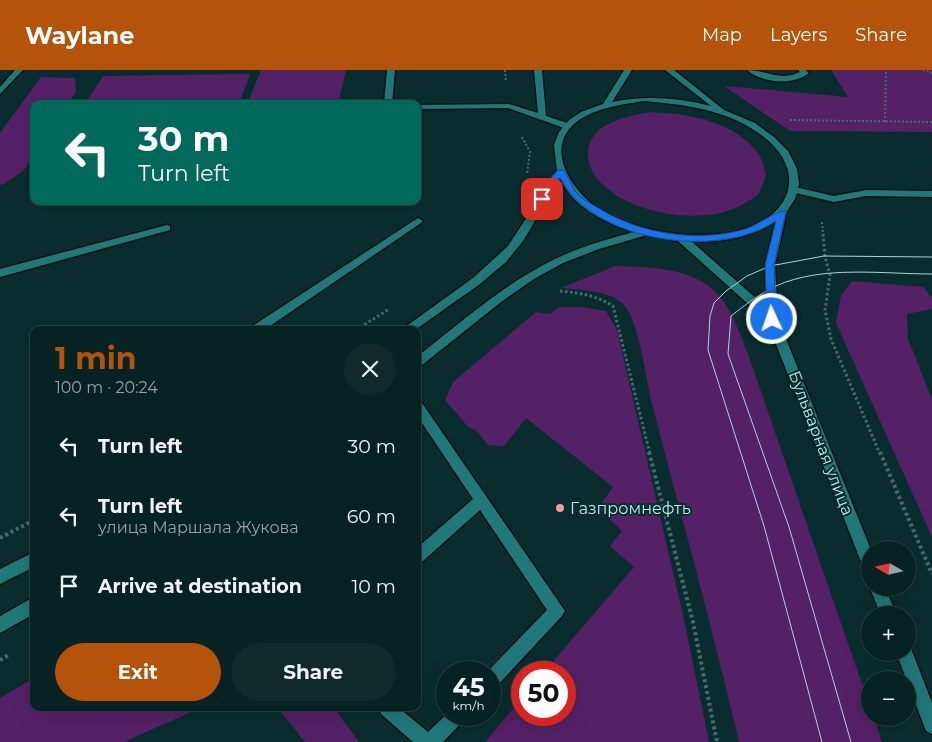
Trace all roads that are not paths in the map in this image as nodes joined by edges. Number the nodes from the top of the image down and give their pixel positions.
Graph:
1 (19, 70) edge
2 (392, 70) edge
3 (538, 70) edge
4 (628, 70) edge
5 (669, 70) edge
6 (751, 70) edge
7 (802, 70) edge
8 (0, 92) edge
9 (388, 100) edge
10 (607, 104) junction
11 (421, 108) edge
12 (722, 111) junction
13 (542, 118) junction
14 (567, 126) junction
15 (561, 172) junction
16 (795, 190) junction
17 (932, 194) edge
18 (783, 213) junction
19 (418, 220) dead end
20 (167, 228) dead end
21 (646, 232) junction
22 (681, 238) junction
23 (0, 273) edge
24 (772, 319) junction
25 (261, 326) edge
26 (413, 326) edge
27 (421, 360) edge
28 (421, 410) edge
29 (482, 500) junction
30 (861, 544) edge
31 (421, 553) edge
32 (30, 561) edge
33 (0, 577) edge
34 (30, 607) edge
35 (0, 624) edge
36 (907, 661) edge
37 (501, 670) edge
38 (390, 711) edge
39 (932, 725) edge
40 (446, 726) edge
41 (426, 742) edge
42 (431, 742) edge

1 - 8 main road
2 - 9 main road
3 - 13 main road
4 - 10 main road
5 - 12 main road
6 - 7 main road
10 - 12 main road
10 - 14 main road
11 - 13 main road
12 - 16 main road
13 - 14 main road
14 - 15 main road
15 - 21 main road
15 - 26 main road
16 - 17 main road
16 - 18 main road, Бульварная улица
18 - 22 main road
18 - 24 main road, Бульварная улица
19 - 25 main road
20 - 23 main road
21 - 22 main road
21 - 27 main road
22 - 24 main road, Бульварная улица
24 - 30 main road, Бульварная улица
28 - 29 main road
29 - 31 main road
29 - 37 main road
32 - 33 main road
34 - 35 main road
36 - 39 main road
38 - 41 main road
40 - 42 main road

